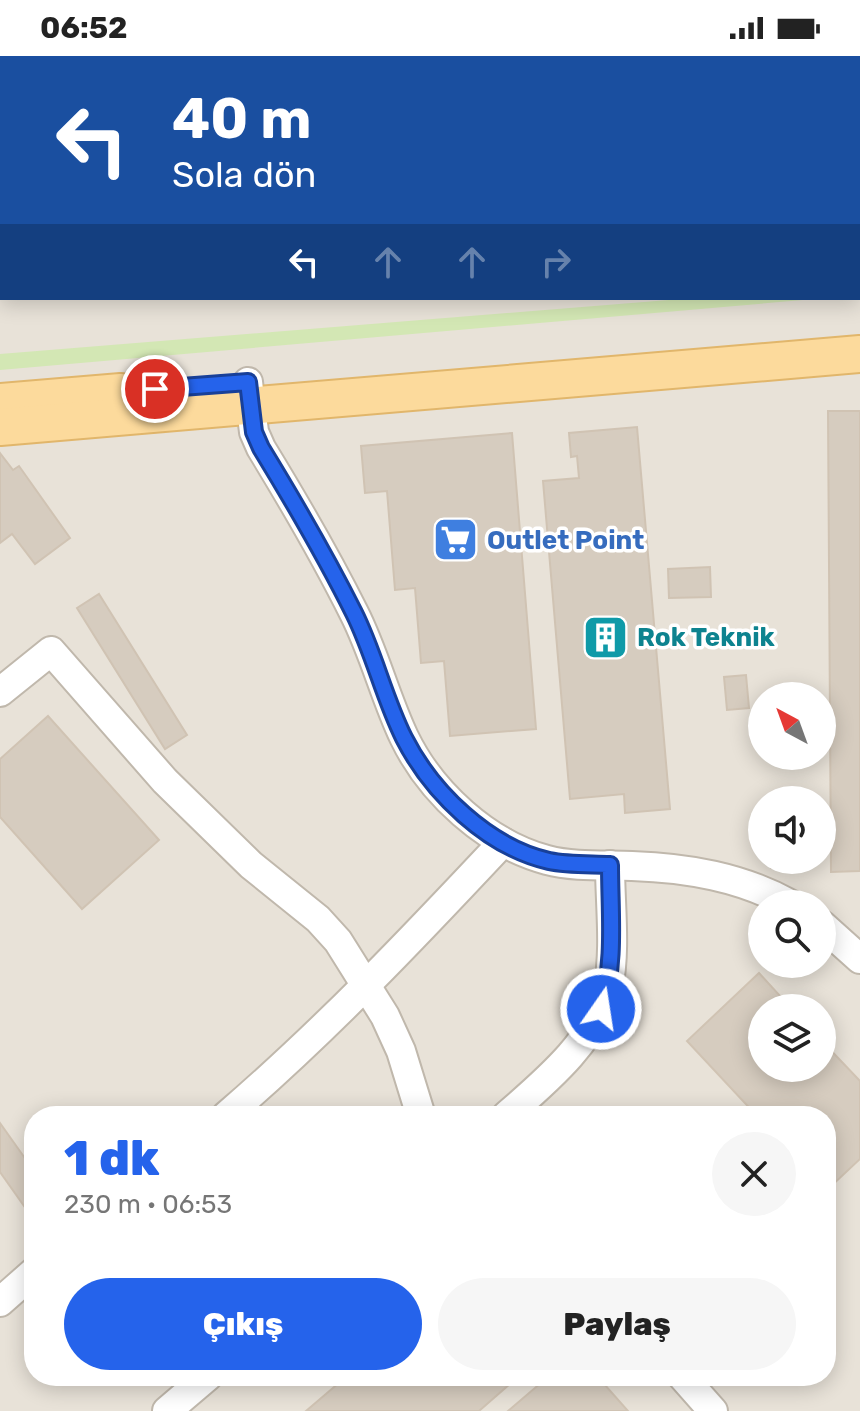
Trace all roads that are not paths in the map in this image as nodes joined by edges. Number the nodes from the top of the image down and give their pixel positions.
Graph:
1 (860, 330) edge
2 (860, 354) edge
3 (249, 394) junction
4 (0, 402) edge
5 (0, 427) edge
6 (0, 692) edge
7 (503, 842) junction
8 (610, 865) junction
9 (760, 890) edge
10 (836, 938) edge
11 (860, 959) edge
12 (365, 985) junction
13 (238, 1106) edge
14 (418, 1106) edge
15 (517, 1106) edge
16 (24, 1281) edge
17 (0, 1302) edge
18 (199, 1386) edge
19 (691, 1386) edge
20 (180, 1407) edge
21 (713, 1411) edge

1 - 3 main road
2 - 3 main road
3 - 4 main road
3 - 5 main road
3 - 7 street
6 - 12 street
7 - 8 street
7 - 12 street
8 - 9 street
8 - 15 street
10 - 11 street
12 - 13 street
12 - 14 street
16 - 17 street
18 - 20 street
19 - 21 street

